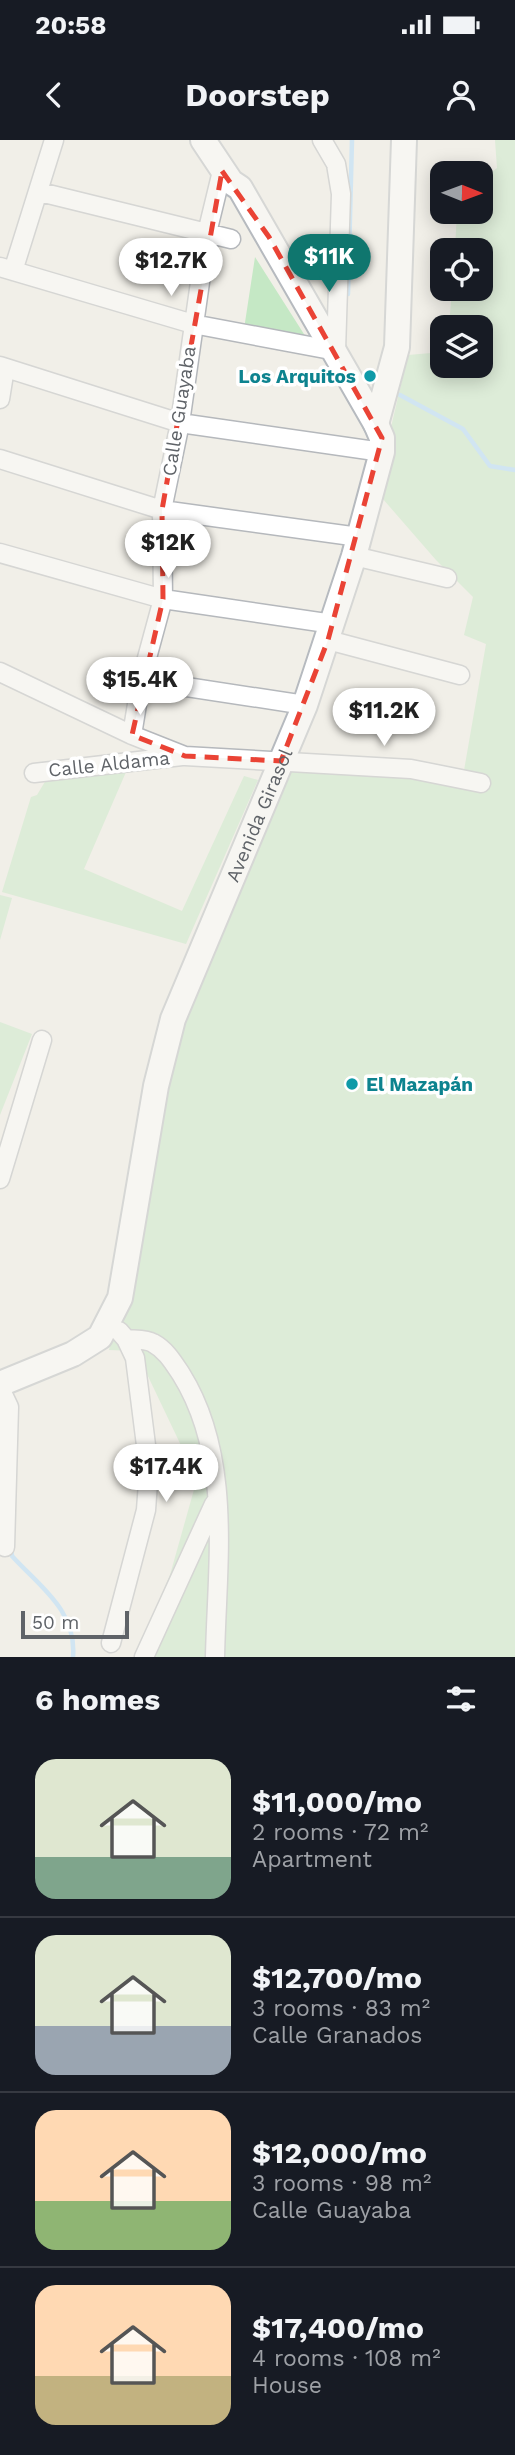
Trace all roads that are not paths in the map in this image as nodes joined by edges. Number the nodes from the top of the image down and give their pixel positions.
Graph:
1 (54, 140) edge
2 (322, 140) edge
3 (404, 140) edge
4 (210, 149) edge
5 (40, 192) junction
6 (207, 233) junction
7 (231, 239) dead end
8 (6, 269) edge
9 (194, 324) junction
10 (336, 351) junction
11 (3, 367) edge
12 (0, 399) edge
13 (180, 423) junction
14 (376, 424) junction
15 (382, 452) junction
16 (0, 459) edge
17 (162, 510) junction
18 (356, 547) junction
19 (0, 553) edge
20 (447, 578) dead end
21 (163, 599) junction
22 (330, 632) junction
23 (0, 672) edge
24 (460, 675) dead end
25 (141, 680) junction
26 (304, 705) junction
27 (132, 735) junction
28 (185, 756) junction
29 (281, 761) junction
30 (34, 773) dead end
31 (481, 783) dead end
32 (42, 1040) dead end
33 (0, 1179) edge
34 (118, 1330) junction
35 (3, 1393) edge
36 (218, 1496) junction
37 (5, 1547) dead end
38 (111, 1643) dead end
39 (144, 1657) edge
40 (215, 1657) edge

1 - 5 street
2 - 10 street
3 - 14 street, Avenida Girasol
4 - 6 street, Calle Guayaba
4 - 10 street
5 - 6 street
5 - 8 street
6 - 7 street
6 - 9 street, Calle Guayaba
8 - 9 street
9 - 10 street
9 - 13 street, Calle Guayaba
10 - 14 street
11 - 12 street
11 - 13 street
13 - 15 street
13 - 17 street, Calle Guayaba
14 - 15 street, Avenida Girasol
15 - 18 street, Avenida Girasol
16 - 17 street
17 - 18 street
17 - 21 street, Calle Guayaba
18 - 20 street
18 - 22 street, Avenida Girasol
19 - 21 street
21 - 22 street
21 - 25 street, Calle Guayaba
22 - 24 street
22 - 26 street, Avenida Girasol
23 - 27 street
25 - 26 street
25 - 27 street, Calle Guayaba
26 - 29 street, Avenida Girasol
27 - 28 street
28 - 29 street
28 - 30 street, Calle Aldama
29 - 31 street
29 - 34 street, Avenida Girasol
32 - 33 street
34 - 35 street, Avenida Girasol
34 - 36 street
34 - 38 street
35 - 37 street
36 - 39 street
36 - 40 street

